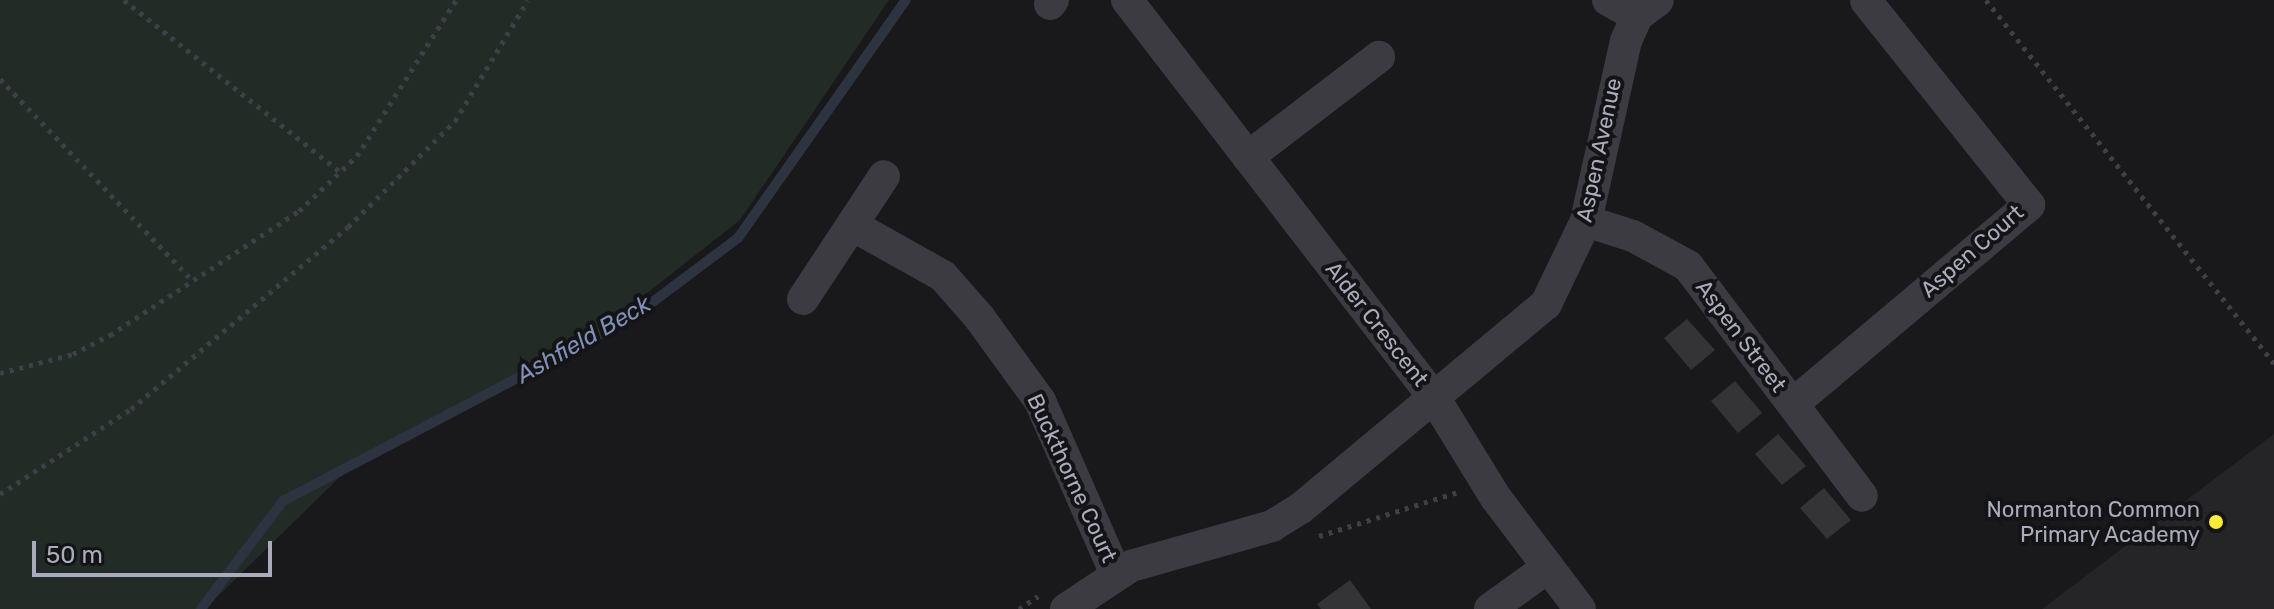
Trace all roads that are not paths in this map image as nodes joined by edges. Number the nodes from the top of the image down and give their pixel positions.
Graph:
1 (1127, 0) edge
2 (1608, 0) edge
3 (1866, 1) edge
4 (1647, 8) edge
5 (1379, 57) dead end
6 (1248, 157) junction
7 (884, 176) dead end
8 (1586, 221) junction
9 (852, 225) junction
10 (803, 299) dead end
11 (1435, 399) junction
12 (1793, 404) junction
13 (1862, 496) dead end
14 (1548, 567) junction
15 (1116, 574) junction
16 (1565, 604) edge
17 (1066, 609) edge
18 (1490, 609) edge

1 - 6 street, Alder Crescent
2 - 4 street
3 - 12 street, Aspen Court
4 - 8 street, Aspen Avenue
5 - 6 street
6 - 11 street, Alder Crescent
7 - 9 street
8 - 11 street, Aspen Avenue
8 - 12 street, Aspen Street
9 - 10 street
9 - 15 street, Buckthorne Court
11 - 14 street, Alder Crescent
11 - 15 street, Aspen Avenue
12 - 13 street, Aspen Street
14 - 16 street, Alder Crescent
14 - 18 street
15 - 17 street, Aspen Avenue

